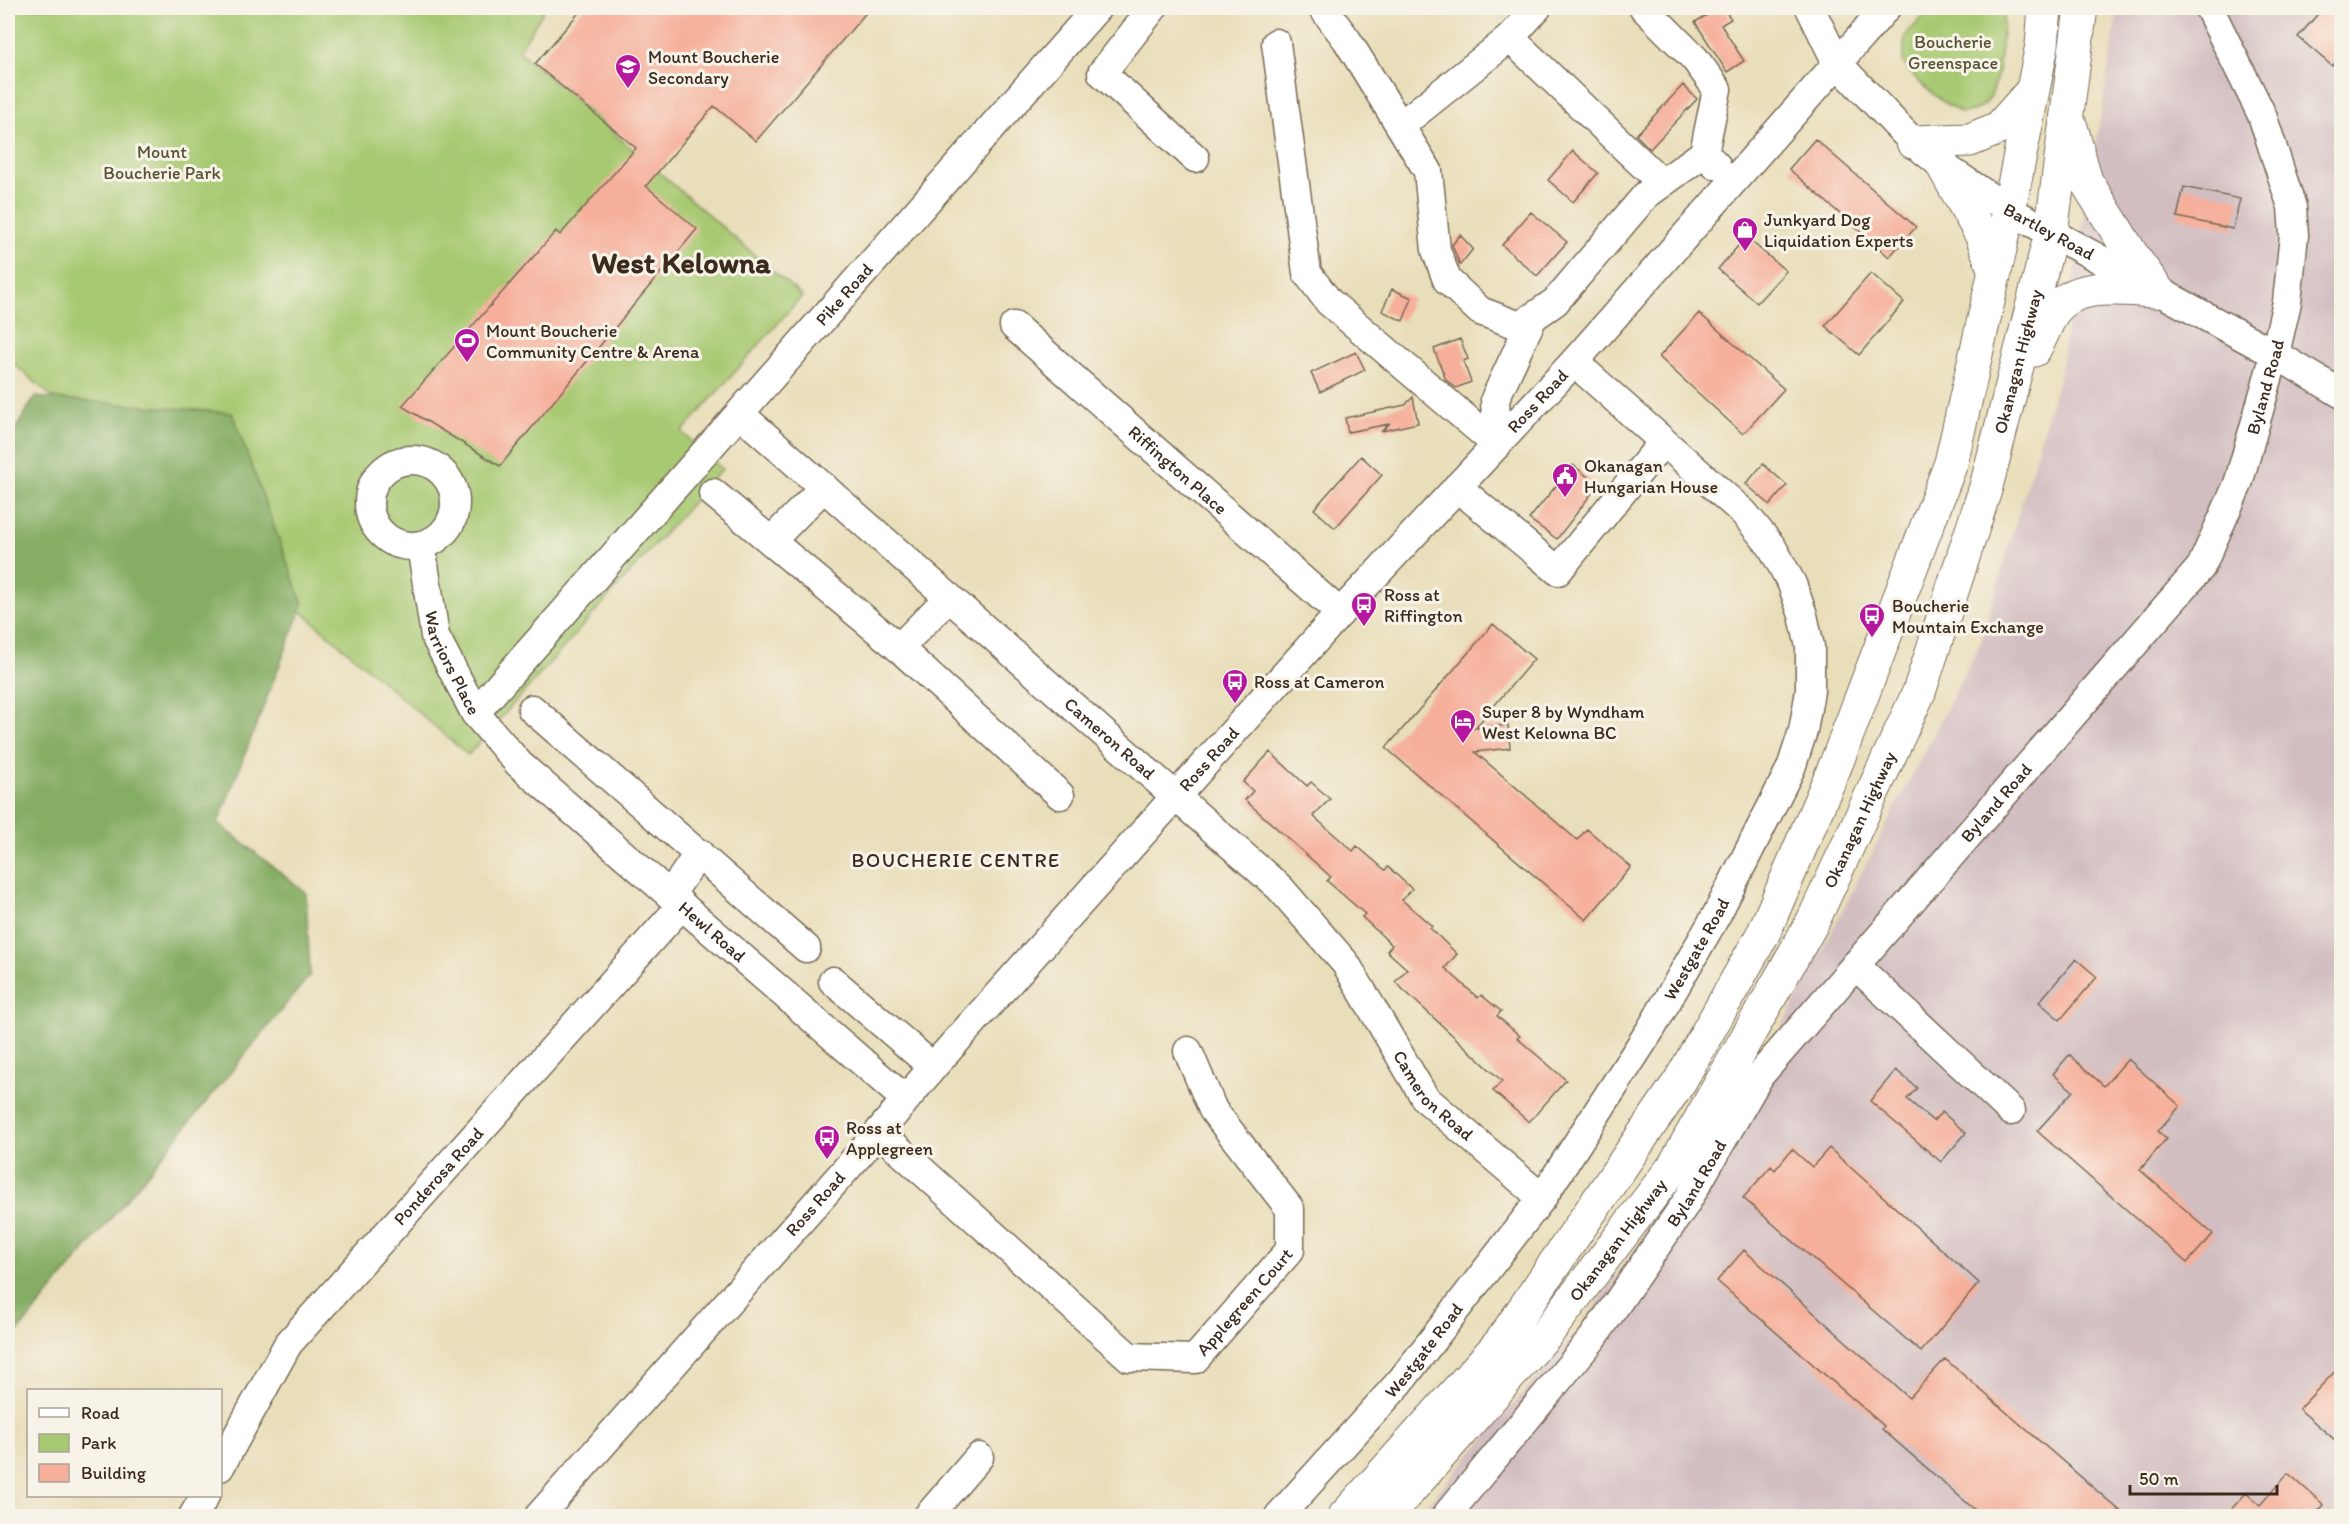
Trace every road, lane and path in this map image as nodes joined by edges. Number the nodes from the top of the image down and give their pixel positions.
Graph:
1 (1097, 8) edge
2 (1153, 8) edge
3 (1323, 8) edge
4 (1537, 8) edge
5 (1644, 8) edge
6 (1810, 8) edge
7 (1886, 8) edge
8 (2045, 8) edge
9 (2081, 8) edge
10 (2209, 8) edge
11 (1509, 39) junction
12 (1276, 43) dead end
13 (1837, 63) junction
14 (2033, 90) junction
15 (2067, 114) junction
16 (1401, 125) junction
17 (1913, 142) junction
18 (1704, 153) junction
19 (1196, 158) dead end
20 (1943, 166) junction
21 (1732, 182) junction
22 (1662, 183) junction
23 (2009, 210) junction
24 (2051, 233) junction
25 (1995, 272) junction
26 (2158, 291) junction
27 (1533, 317) junction
28 (1014, 326) dead end
29 (2275, 354) junction
30 (1574, 362) junction
31 (2342, 394) edge
32 (2009, 399) junction
33 (740, 414) junction
34 (1663, 441) junction
35 (1497, 445) junction
36 (824, 487) junction
37 (1457, 487) junction
38 (713, 493) dead end
39 (771, 542) junction
40 (421, 545) dead end
41 (950, 597) junction
42 (1340, 613) junction
43 (898, 648) junction
44 (532, 710) dead end
45 (475, 713) junction
46 (519, 764) joint
47 (1060, 795) dead end
48 (1177, 796) junction
49 (699, 853) junction
50 (676, 900) junction
51 (806, 948) dead end
52 (1856, 965) junction
53 (833, 981) dead end
54 (1188, 1051) dead end
55 (933, 1067) junction
56 (905, 1099) junction
57 (2011, 1111) dead end
58 (879, 1132) junction
59 (1542, 1198) junction
60 (980, 1457) dead end
61 (222, 1463) edge
62 (204, 1497) edge
63 (193, 1516) edge
64 (539, 1516) edge
65 (928, 1516) edge
66 (1279, 1516) edge
67 (1345, 1516) edge
68 (1387, 1516) edge
69 (1446, 1516) edge

1 - 33 street, Pike Road
2 - 19 street
3 - 16 street
4 - 11 street
5 - 18 street
6 - 13 street, Bartley Road
7 - 13 street, Ross Road
8 - 14 highway, Okanagan Highway
9 - 15 highway, Okanagan Highway
10 - 29 street, Byland Road
11 - 16 street
11 - 22 street
12 - 35 street
13 - 17 street, Bartley Road
13 - 21 street, Ross Road
14 - 17 highway
14 - 23 highway, Okanagan Highway
15 - 24 highway, Okanagan Highway
15 - 26 highway
16 - 27 street
17 - 20 street, Bartley Road
18 - 21 street
18 - 22 street
20 - 23 street, Bartley Road
20 - 25 highway
21 - 30 street, Ross Road
22 - 27 street
23 - 24 street, Bartley Road
23 - 25 highway, Okanagan Highway
24 - 26 street, Bartley Road
24 - 32 highway, Okanagan Highway
25 - 67 highway, Okanagan Highway
26 - 29 street, Bartley Road
26 - 32 highway
27 - 35 street
28 - 42 street, Riffington Place
29 - 31 street, Bartley Road
29 - 52 street, Byland Road
30 - 34 street, Westgate Road
30 - 35 street, Ross Road
32 - 68 highway, Okanagan Highway
33 - 36 street, Cameron Road
33 - 45 street, Pike Road
34 - 37 street
34 - 59 street, Westgate Road
35 - 37 street, Ross Road
36 - 39 street
36 - 41 street, Cameron Road
37 - 42 street, Ross Road
38 - 39 street
39 - 43 street
40 - 45 street, Warriors Place
41 - 43 street
41 - 48 street, Cameron Road
42 - 48 street, Ross Road
43 - 47 street
44 - 49 street
45 - 46 street, Warriors Place
46 - 50 street, Hewl Road
48 - 55 street, Ross Road
48 - 59 street, Cameron Road
49 - 50 street, Ponderosa Road
49 - 51 street
50 - 56 street, Hewl Road
50 - 61 street, Ponderosa Road
52 - 57 street
52 - 69 street, Byland Road
53 - 55 street
54 - 58 street, Applegreen Court
55 - 56 street, Ross Road
56 - 58 street, Ross Road
58 - 64 street, Ross Road
59 - 66 street, Westgate Road
60 - 65 street
62 - 63 street

